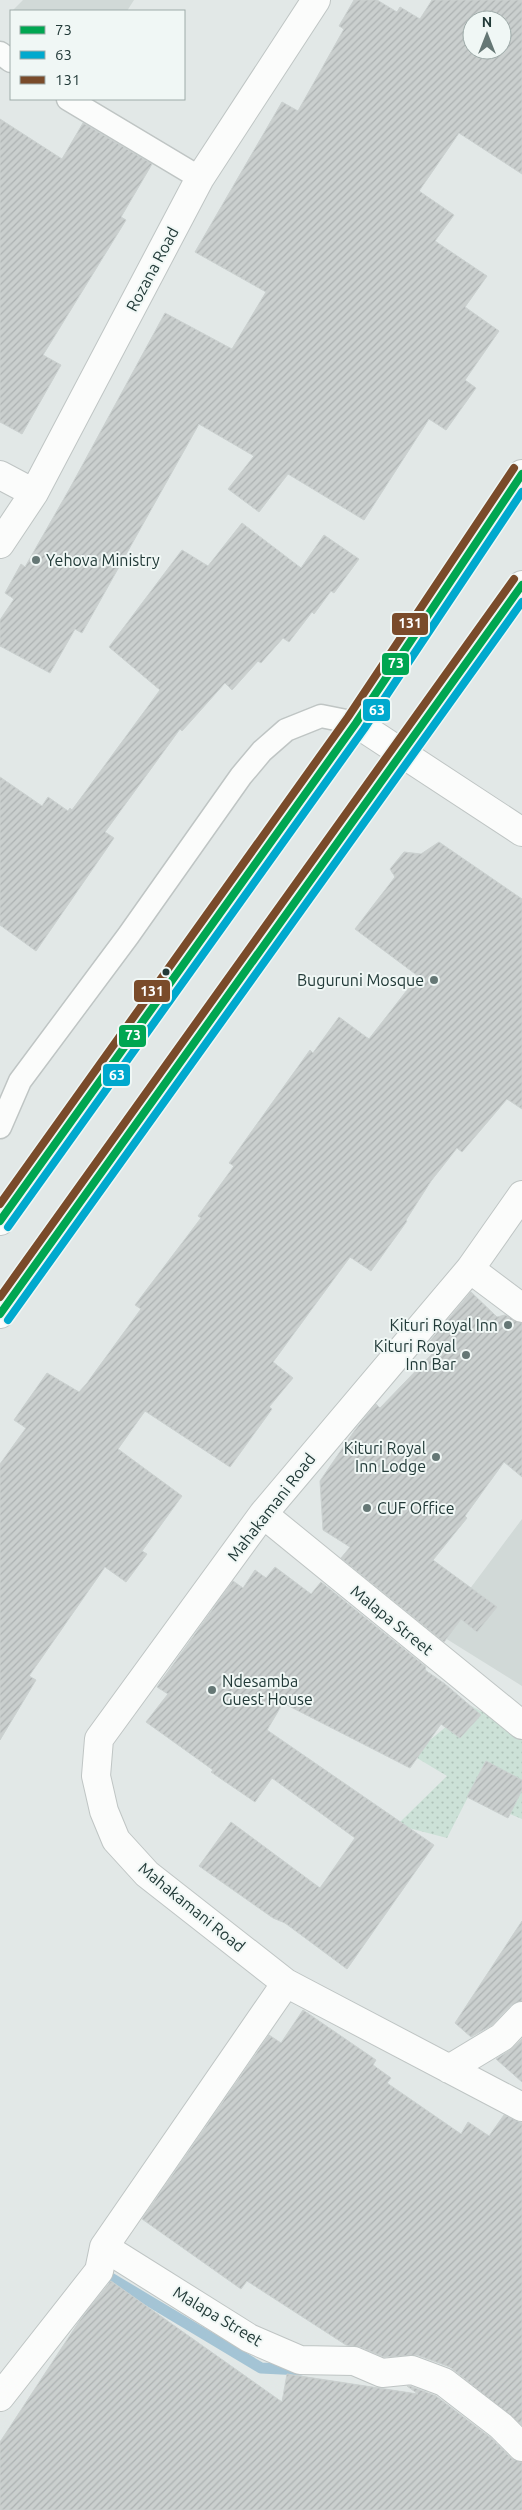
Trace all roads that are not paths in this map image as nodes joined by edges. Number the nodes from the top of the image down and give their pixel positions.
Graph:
1 (316, 0) edge
2 (70, 100) edge
3 (200, 178) junction
4 (522, 474) edge
5 (0, 475) edge
6 (34, 493) junction
7 (0, 544) edge
8 (522, 585) edge
9 (356, 722) junction
10 (401, 754) junction
11 (522, 832) edge
12 (0, 1128) edge
13 (522, 1195) edge
14 (0, 1221) edge
15 (470, 1269) junction
16 (522, 1308) edge
17 (0, 1314) edge
18 (262, 1514) junction
19 (522, 1725) edge
20 (286, 1983) junction
21 (522, 2016) edge
22 (449, 2069) junction
23 (522, 2107) edge
24 (104, 2247) junction
25 (0, 2398) edge
26 (522, 2447) edge

1 - 3 street, Rozana Road
2 - 3 lane
3 - 6 street, Rozana Road
4 - 9 street
5 - 6 street
6 - 7 street, Rozana Road
8 - 10 street
9 - 10 street
9 - 12 lane
9 - 14 street
10 - 11 street
10 - 17 street
13 - 15 street, Mahakamani Road
15 - 16 street
15 - 18 street, Mahakamani Road
18 - 19 street, Malapa Street
18 - 20 street, Mahakamani Road
20 - 22 street
20 - 24 street
21 - 22 street
22 - 23 street
24 - 25 street
24 - 26 street, Malapa Street

